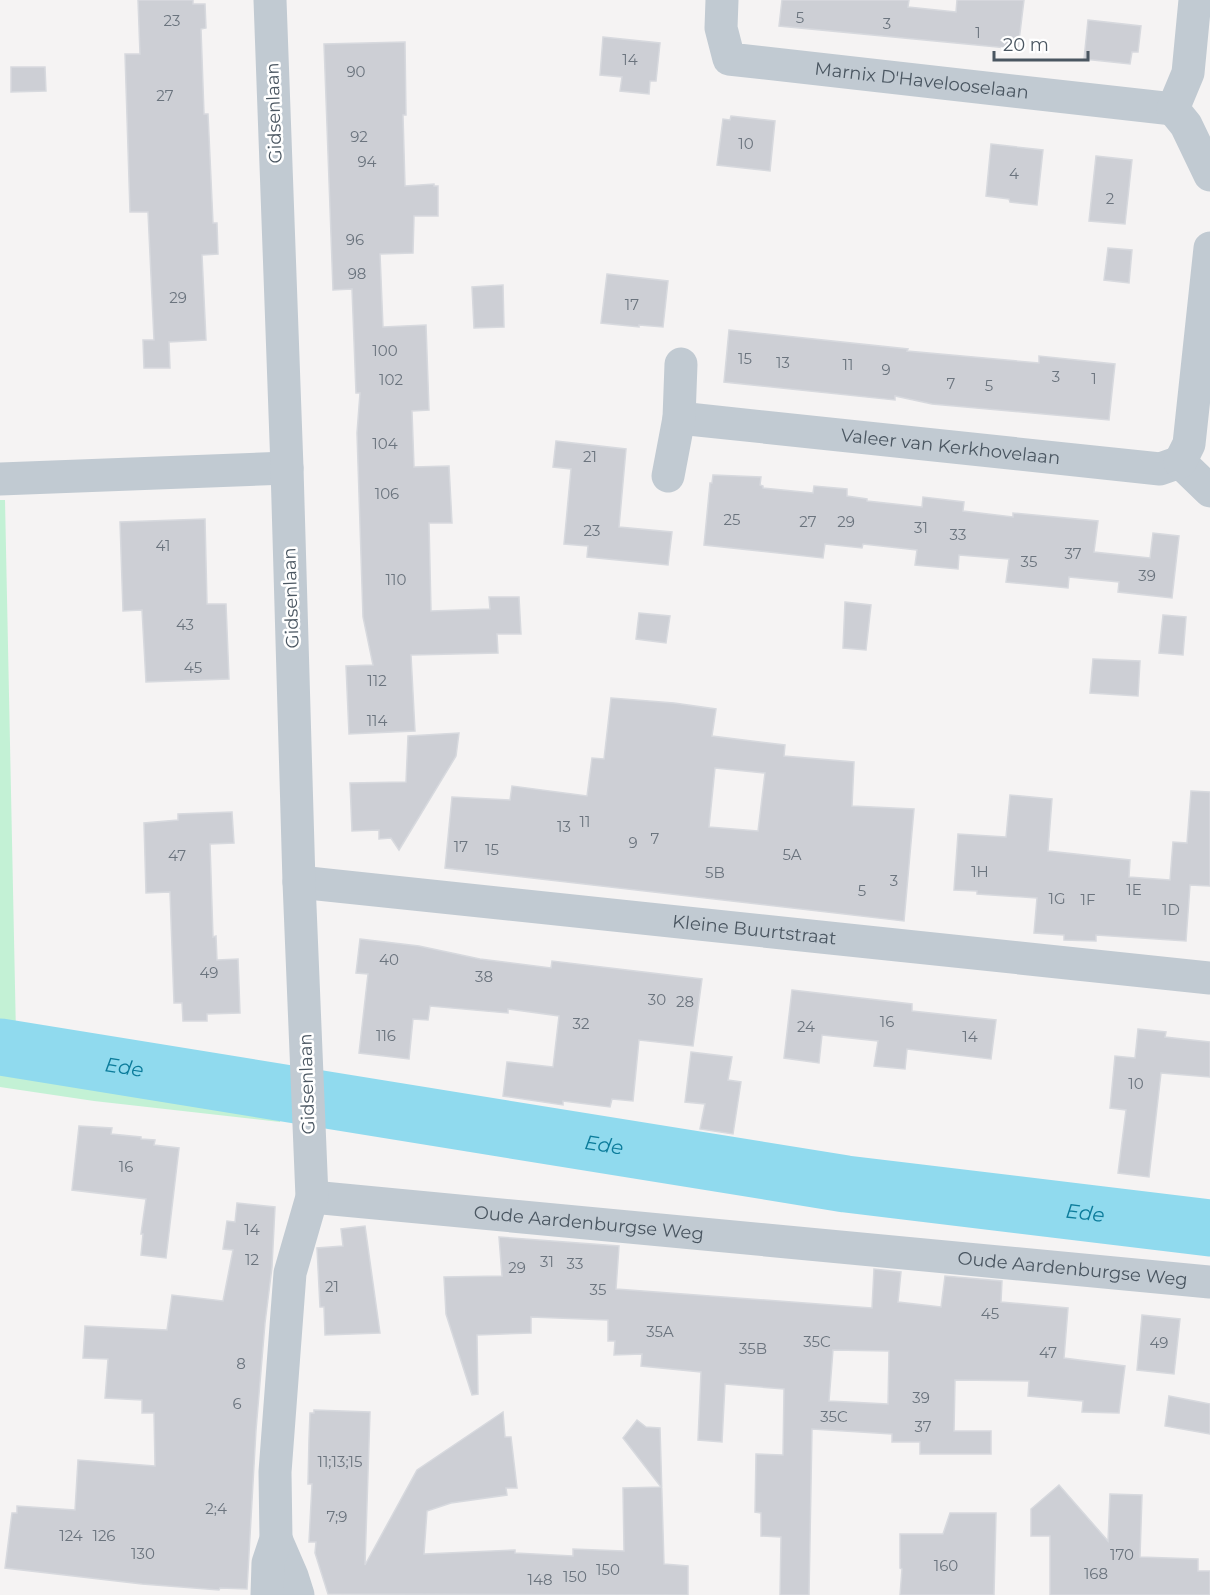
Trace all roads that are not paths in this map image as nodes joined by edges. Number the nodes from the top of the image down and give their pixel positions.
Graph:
1 (270, 0) edge
2 (722, 0) edge
3 (1195, 0) edge
4 (1173, 109) junction
5 (1210, 175) edge
6 (1210, 248) edge
7 (681, 364) dead end
8 (678, 418) junction
9 (1180, 462) junction
10 (287, 468) junction
11 (668, 476) dead end
12 (0, 479) edge
13 (1210, 491) edge
14 (299, 882) junction
15 (1210, 978) edge
16 (312, 1197) junction
17 (1210, 1282) edge
18 (276, 1539) junction
19 (267, 1595) edge
20 (298, 1595) edge

1 - 10 street, Gidsenlaan
2 - 4 street, Marnix D'Havelooselaan
3 - 4 street
4 - 5 street
6 - 9 street
7 - 8 street
8 - 9 street, Valeer van Kerkhovelaan
8 - 11 street
9 - 13 street
10 - 12 street
10 - 14 street, Gidsenlaan
14 - 15 street, Kleine Buurtstraat
14 - 16 street, Gidsenlaan
16 - 17 street, Oude Aardenburgse Weg
16 - 18 street
18 - 19 street
18 - 20 street

